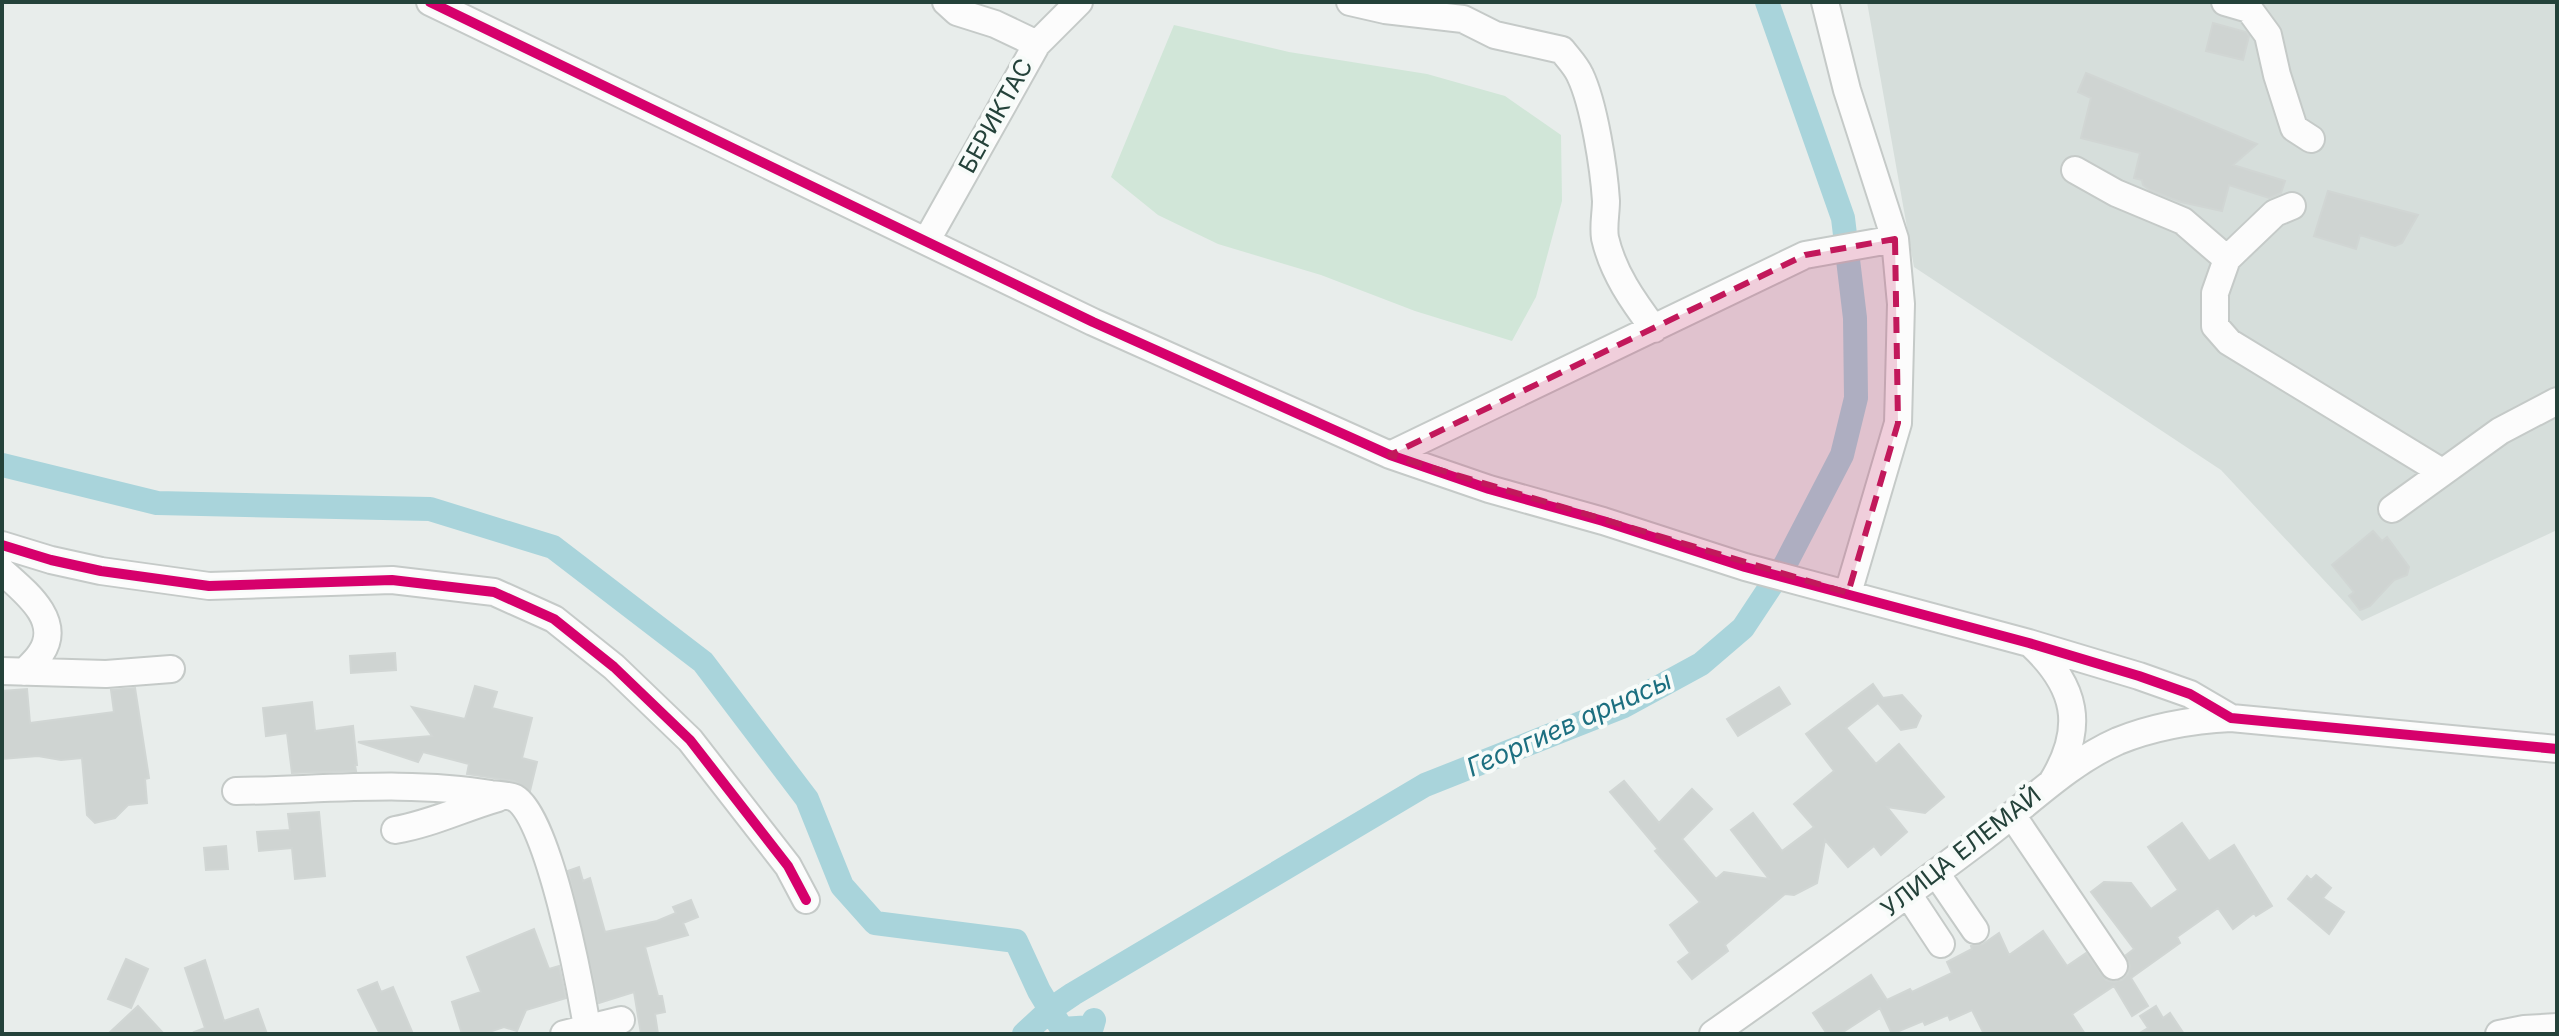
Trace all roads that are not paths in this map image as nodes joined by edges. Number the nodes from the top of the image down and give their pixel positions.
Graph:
1 (430, 2) edge
2 (1079, 2) edge
3 (1350, 2) edge
4 (1825, 2) edge
5 (2225, 2) edge
6 (951, 7) edge
7 (1037, 44) junction
8 (2311, 139) dead end
9 (2075, 170) dead end
10 (2292, 206) dead end
11 (927, 240) junction
12 (1890, 240) junction
13 (2227, 259) junction
14 (1654, 329) junction
15 (2557, 401) edge
16 (1390, 455) junction
17 (2442, 472) junction
18 (2392, 509) dead end
19 (2, 545) edge
20 (2, 571) edge
21 (1835, 590) junction
22 (2029, 643) junction
23 (171, 669) dead end
24 (13, 672) edge
25 (2231, 718) junction
26 (2557, 749) edge
27 (2052, 782) junction
28 (236, 791) dead end
29 (510, 797) junction
30 (2012, 815) junction
31 (395, 830) dead end
32 (1936, 873) junction
33 (1908, 894) junction
34 (806, 900) dead end
35 (1975, 930) dead end
36 (1941, 944) dead end
37 (2114, 966) dead end
38 (621, 1020) dead end
39 (2557, 1027) edge
40 (576, 1030) edge
41 (1713, 1034) edge
42 (2499, 1034) edge

1 - 11 street
2 - 7 street, БЕРИКТАС
3 - 14 street
4 - 12 street
5 - 8 street
6 - 7 street
7 - 11 street, БЕРИКТАС
9 - 13 street
10 - 13 street
11 - 16 street
12 - 14 street
12 - 21 street
13 - 17 street
14 - 16 street
15 - 17 street
16 - 21 street
17 - 18 street
19 - 34 street
20 - 24 street
21 - 22 street
22 - 25 street
22 - 27 street
23 - 24 street
25 - 26 street, УЛИЦА ЕЛЕМАЙ
25 - 27 street, УЛИЦА ЕЛЕМАЙ
27 - 30 street, УЛИЦА ЕЛЕМАЙ
28 - 29 street
29 - 31 street
29 - 40 street
30 - 32 street, УЛИЦА ЕЛЕМАЙ
30 - 37 street
32 - 33 street, УЛИЦА ЕЛЕМАЙ
32 - 35 street
33 - 36 street
33 - 41 street, УЛИЦА ЕЛЕМАЙ
38 - 40 street
39 - 42 street

